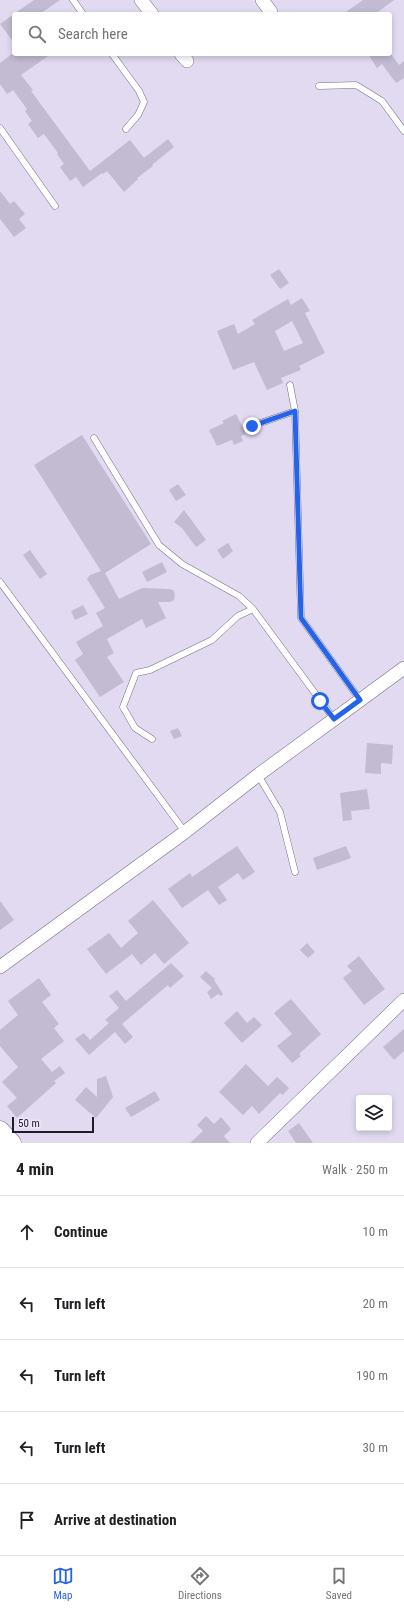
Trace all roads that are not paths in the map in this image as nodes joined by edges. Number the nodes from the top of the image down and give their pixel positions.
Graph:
1 (73, 0) edge
2 (142, 0) edge
3 (262, 0) edge
4 (82, 12) edge
5 (151, 12) edge
6 (271, 12) dead end
7 (113, 56) edge
8 (319, 86) dead end
9 (0, 128) edge
10 (126, 130) dead end
11 (404, 131) edge
12 (55, 206) dead end
13 (290, 385) dead end
14 (295, 411) junction
15 (252, 426) dead end
16 (94, 438) dead end
17 (0, 582) edge
18 (252, 609) junction
19 (404, 668) edge
20 (360, 700) junction
21 (334, 719) junction
22 (152, 739) dead end
23 (258, 775) junction
24 (185, 832) junction
25 (295, 872) dead end
26 (0, 967) edge
27 (404, 1000) edge
28 (0, 1130) edge
29 (12, 1143) edge
30 (257, 1143) edge

1 - 4 lane
2 - 5 street
3 - 6 street
7 - 10 lane
8 - 11 lane
9 - 12 lane
13 - 14 lane
14 - 15 lane
14 - 20 lane
16 - 18 lane
17 - 24 lane
18 - 21 lane
18 - 22 lane
19 - 20 street
20 - 21 street
21 - 23 street
23 - 24 street
23 - 25 lane
24 - 26 street
27 - 30 street
28 - 29 street

